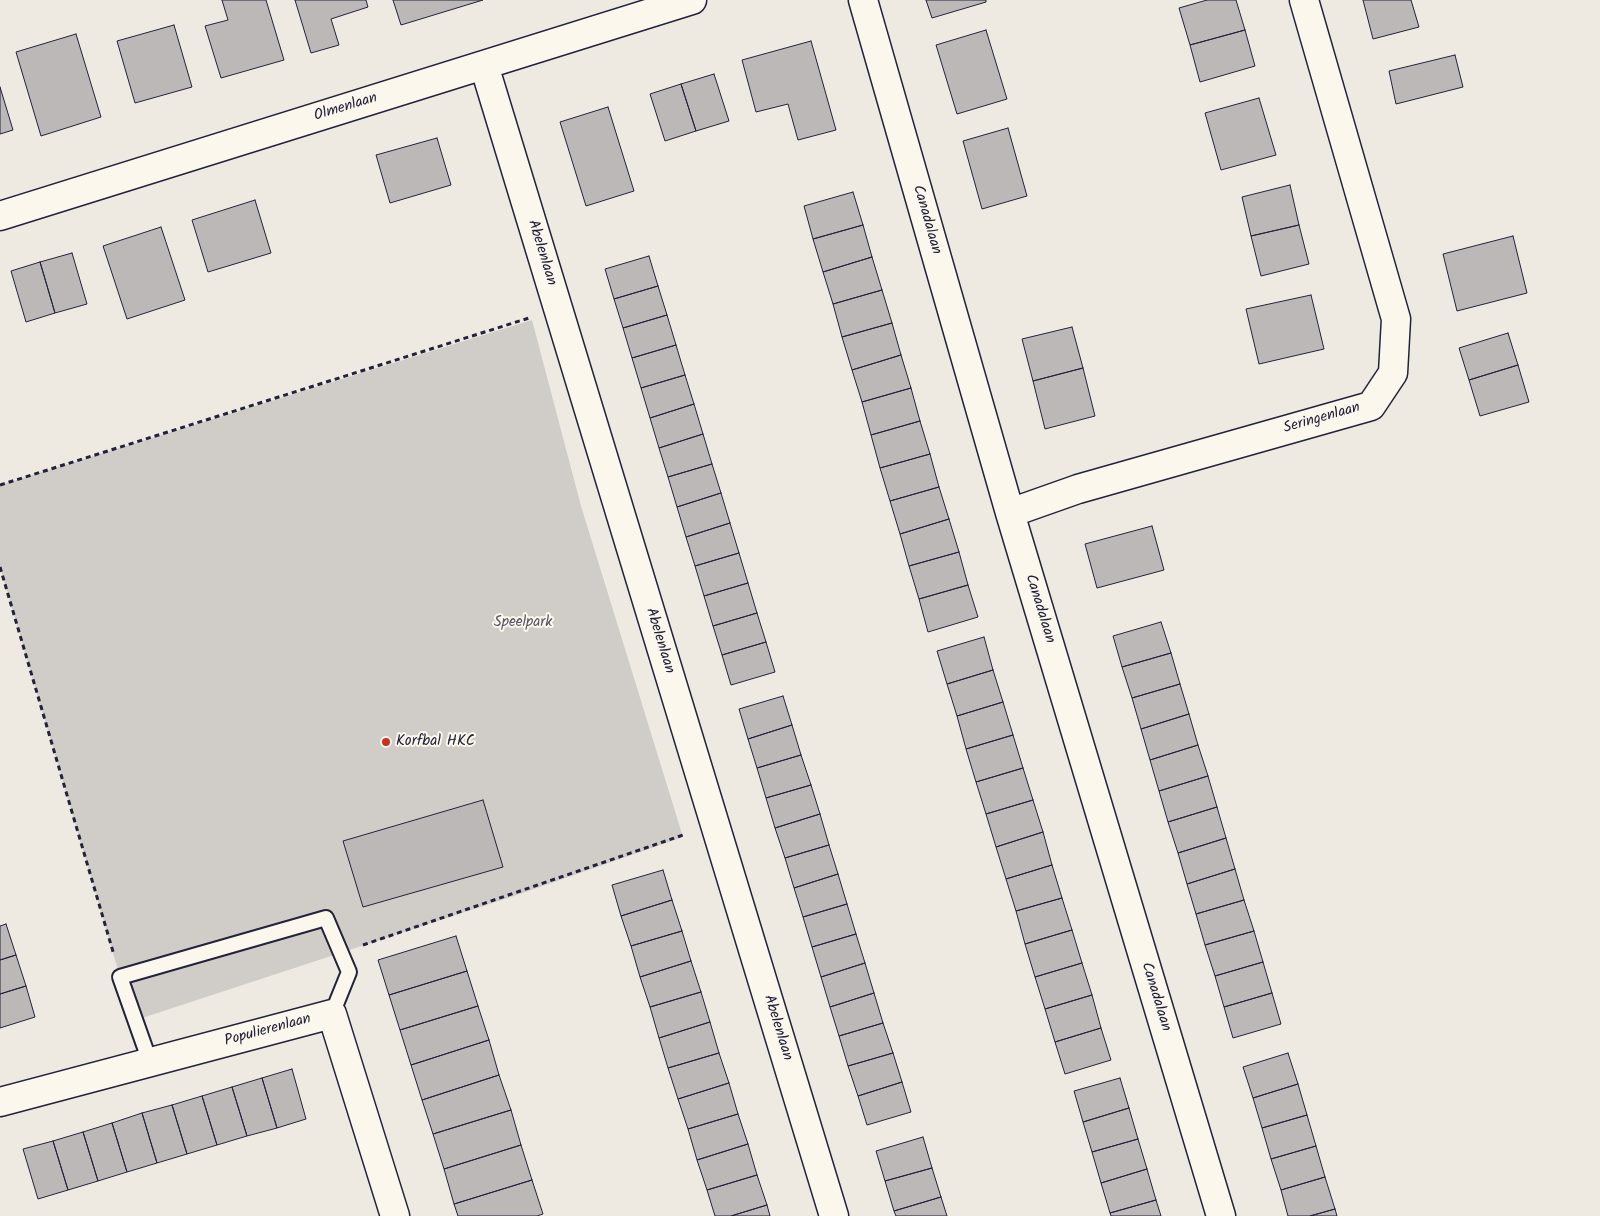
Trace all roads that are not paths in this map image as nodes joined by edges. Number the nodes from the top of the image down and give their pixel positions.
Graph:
1 (692, 0) edge
2 (863, 0) edge
3 (1304, 0) edge
4 (484, 65) junction
5 (0, 216) edge
6 (1010, 513) junction
7 (332, 1014) junction
8 (150, 1062) junction
9 (0, 1102) edge
10 (395, 1216) edge
11 (834, 1216) edge
12 (1221, 1216) edge

1 - 4 street, Olmenlaan
2 - 6 street, Canadalaan
3 - 6 street, Seringenlaan
4 - 5 street, Olmenlaan
4 - 11 street, Abelenlaan
6 - 12 street, Canadalaan
7 - 8 street, Populierenlaan
7 - 8 lane
7 - 10 street, Populierenlaan
8 - 9 street, Populierenlaan

